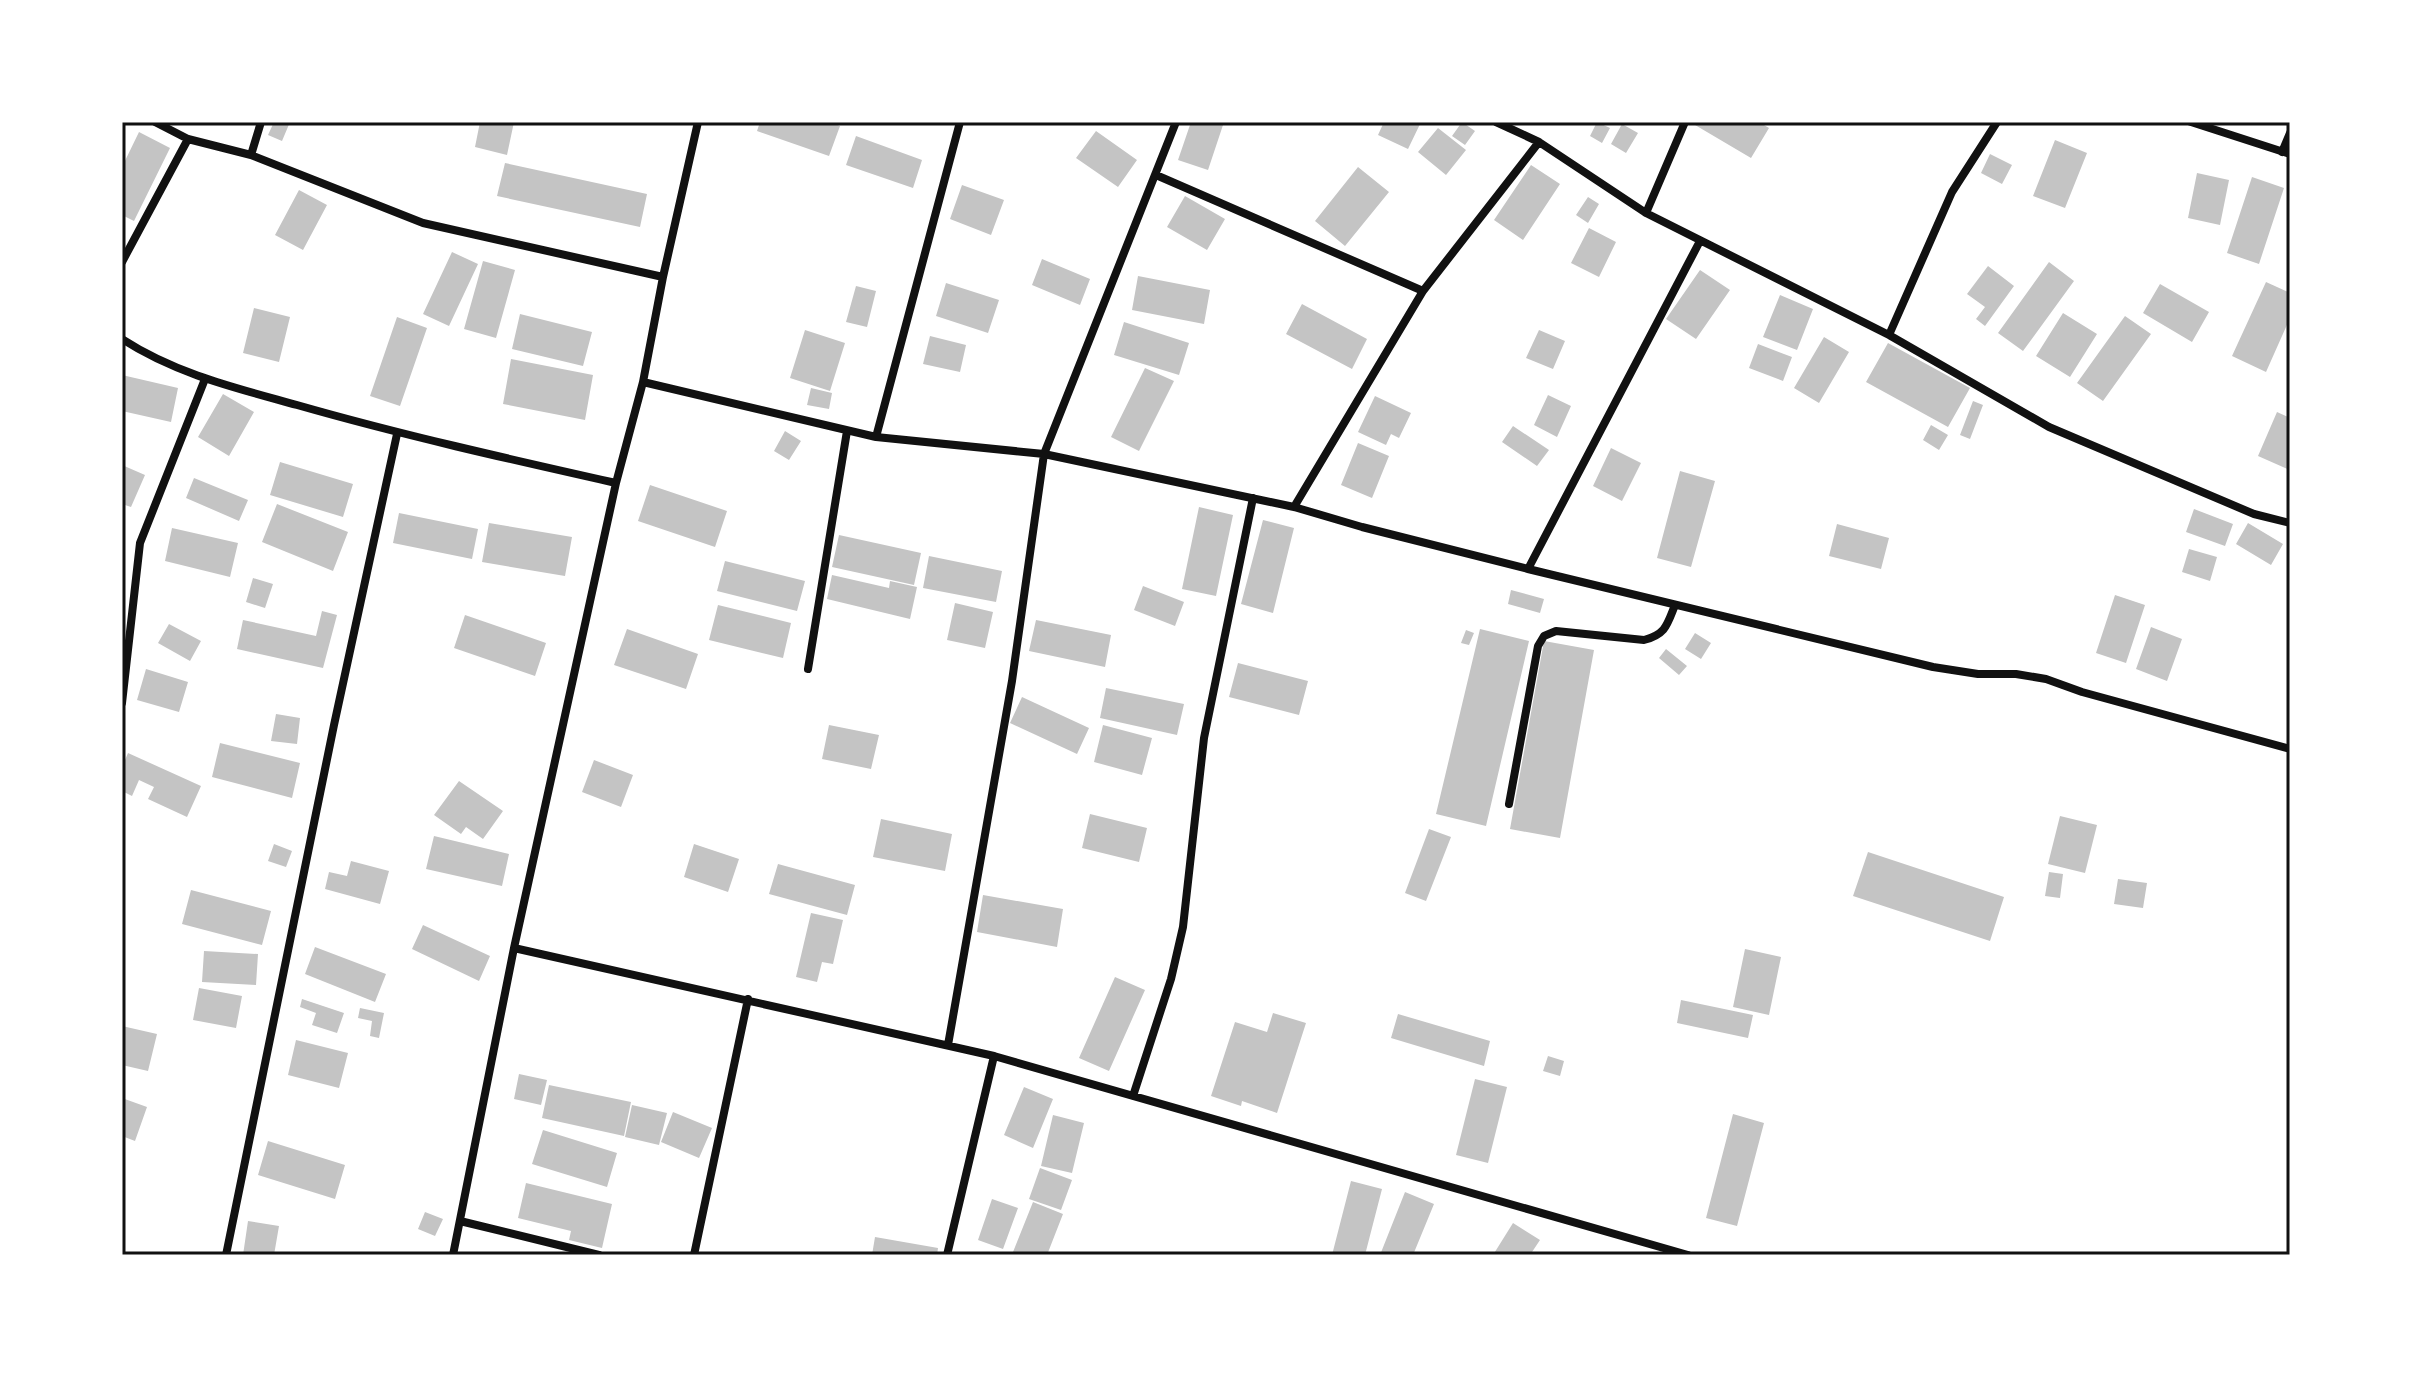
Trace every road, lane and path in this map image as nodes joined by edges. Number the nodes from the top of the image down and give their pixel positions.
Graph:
1 (155, 122) edge
2 (261, 122) edge
3 (698, 122) edge
4 (960, 122) edge
5 (1176, 122) edge
6 (1496, 122) edge
7 (1685, 122) edge
8 (1997, 122) edge
9 (2191, 122) edge
10 (2290, 133) edge
11 (188, 139) junction
12 (1539, 142) junction
13 (2286, 153) edge
14 (251, 155) junction
15 (1156, 175) junction
16 (1646, 213) junction
17 (1700, 241) junction
18 (122, 262) edge
19 (663, 277) junction
20 (1423, 291) junction
21 (1889, 335) junction
22 (122, 339) edge
23 (205, 379) junction
24 (643, 382) junction
25 (847, 431) junction
26 (397, 434) junction
27 (876, 437) junction
28 (1044, 454) junction
29 (616, 483) junction
30 (1253, 498) junction
31 (1294, 507) junction
32 (2290, 523) edge
33 (1528, 569) junction
34 (1675, 605) junction
35 (808, 669) dead end
36 (122, 703) edge
37 (2290, 749) edge
38 (1509, 804) dead end
39 (514, 948) junction
40 (748, 999) junction
41 (948, 1045) junction
42 (994, 1056) junction
43 (1133, 1096) junction
44 (460, 1221) junction
45 (226, 1255) edge
46 (453, 1255) edge
47 (599, 1255) edge
48 (694, 1255) edge
49 (947, 1255) edge
50 (1688, 1255) edge

1 - 11 street
2 - 14 street
3 - 19 street
4 - 27 street
5 - 15 street
6 - 12 street
7 - 16 street
8 - 21 street
9 - 13 street
10 - 13 street
11 - 14 street
11 - 18 street
12 - 16 street
12 - 20 street
14 - 19 street
15 - 20 street
15 - 28 street
16 - 17 street
17 - 21 street
17 - 33 street
19 - 24 street
20 - 31 street
21 - 32 street
22 - 23 street
23 - 26 street
23 - 36 street
24 - 25 street
24 - 29 street
25 - 27 street
25 - 35 street
26 - 29 street
26 - 45 street
27 - 28 street
28 - 30 street
28 - 41 street
29 - 39 street
30 - 31 street
30 - 43 street
31 - 33 street
33 - 34 street
34 - 37 street
34 - 38 street
39 - 40 street
39 - 44 street
40 - 41 street
40 - 48 street
41 - 42 street
42 - 43 street
42 - 49 street
43 - 50 street
44 - 46 street
44 - 47 street

